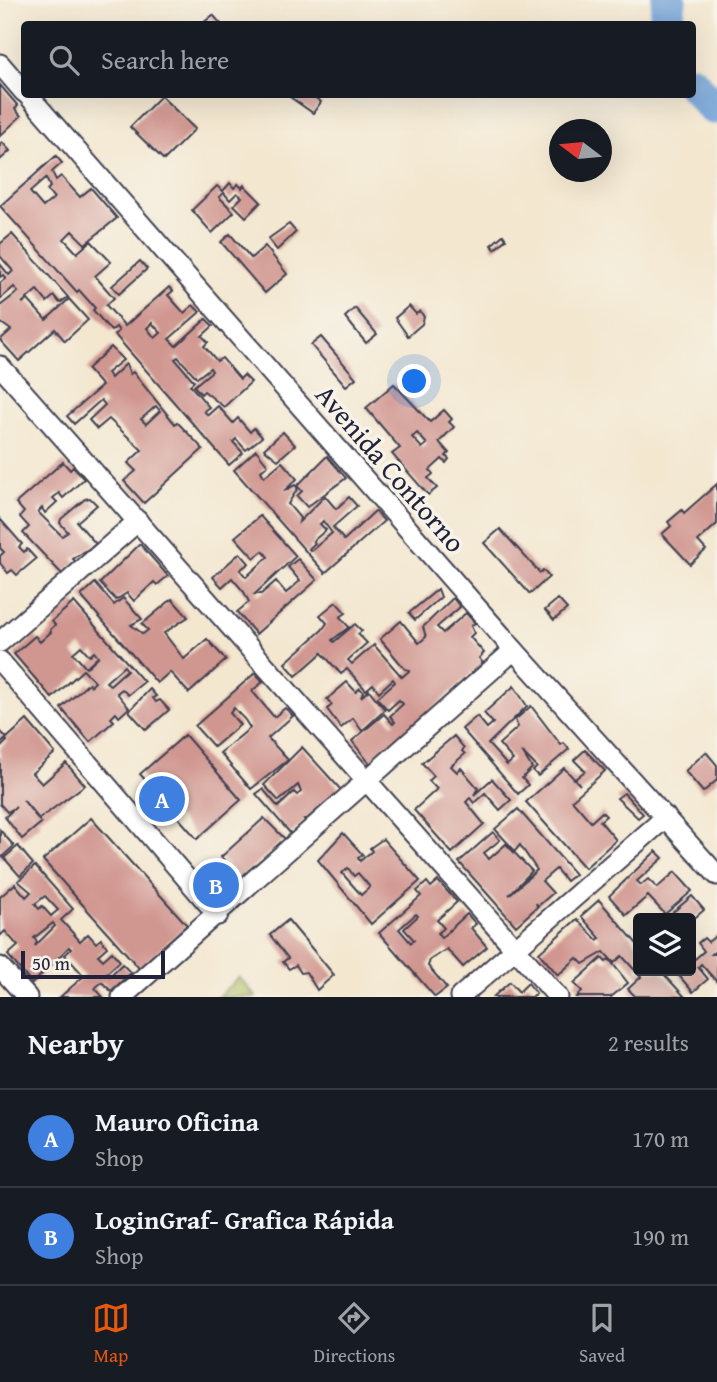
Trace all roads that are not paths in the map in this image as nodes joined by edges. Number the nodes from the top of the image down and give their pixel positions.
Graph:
1 (0, 64) edge
2 (21, 87) edge
3 (30, 98) edge
4 (0, 366) edge
5 (138, 521) junction
6 (0, 642) edge
7 (514, 650) junction
8 (0, 661) edge
9 (366, 780) junction
10 (666, 817) junction
11 (717, 875) edge
12 (218, 915) junction
13 (515, 949) junction
14 (0, 967) edge
15 (27, 997) edge
16 (122, 997) edge
17 (460, 997) edge
18 (558, 997) edge

1 - 2 street, Avenida Contorno
3 - 7 street, Avenida Contorno
4 - 5 street
5 - 6 street
5 - 9 street
7 - 9 street
7 - 10 street, Avenida Contorno
8 - 12 street
9 - 12 street
9 - 13 street
10 - 11 street, Avenida Contorno
10 - 13 street
12 - 16 street
13 - 17 street
13 - 18 street
14 - 15 street

